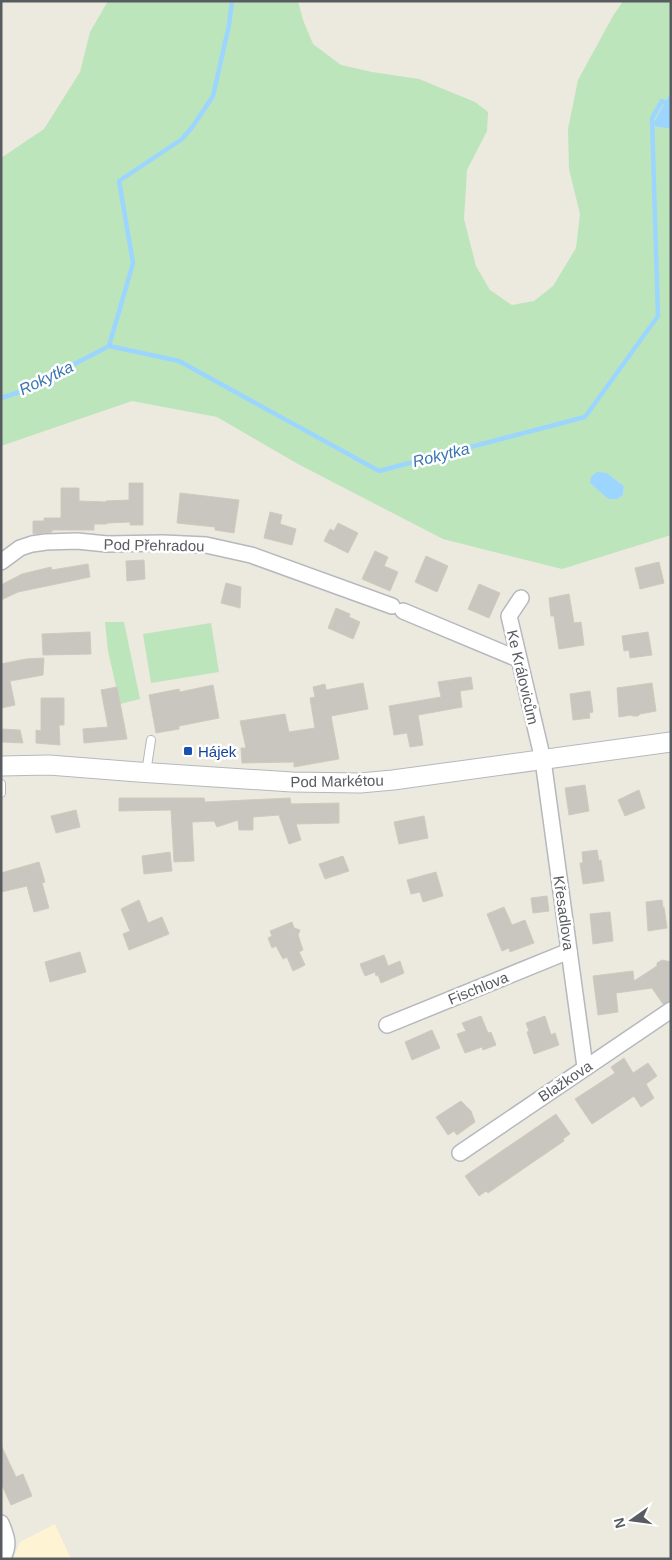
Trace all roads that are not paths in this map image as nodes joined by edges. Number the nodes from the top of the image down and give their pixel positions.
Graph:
1 (1, 562) edge
2 (521, 598) dead end
3 (518, 659) junction
4 (151, 740) dead end
5 (671, 742) edge
6 (543, 760) junction
7 (1, 766) edge
8 (146, 773) junction
9 (1, 784) edge
10 (1, 793) edge
11 (569, 951) junction
12 (671, 1010) edge
13 (387, 1024) dead end
14 (585, 1067) junction
15 (460, 1153) dead end
16 (1, 1523) edge
17 (2, 1559) edge

1 - 3 street, Pod Přehradou
2 - 3 street, Ke Královicům
3 - 6 street, Ke Královicům
4 - 8 lane
5 - 6 street, Pod Markétou
6 - 8 street, Pod Markétou
6 - 11 street, Křesadlova
7 - 8 street, Pod Markétou
9 - 10 lane
11 - 13 street, Fischlova
11 - 14 street, Křesadlova
12 - 14 street, Blažkova
14 - 15 street, Blažkova
16 - 17 street

